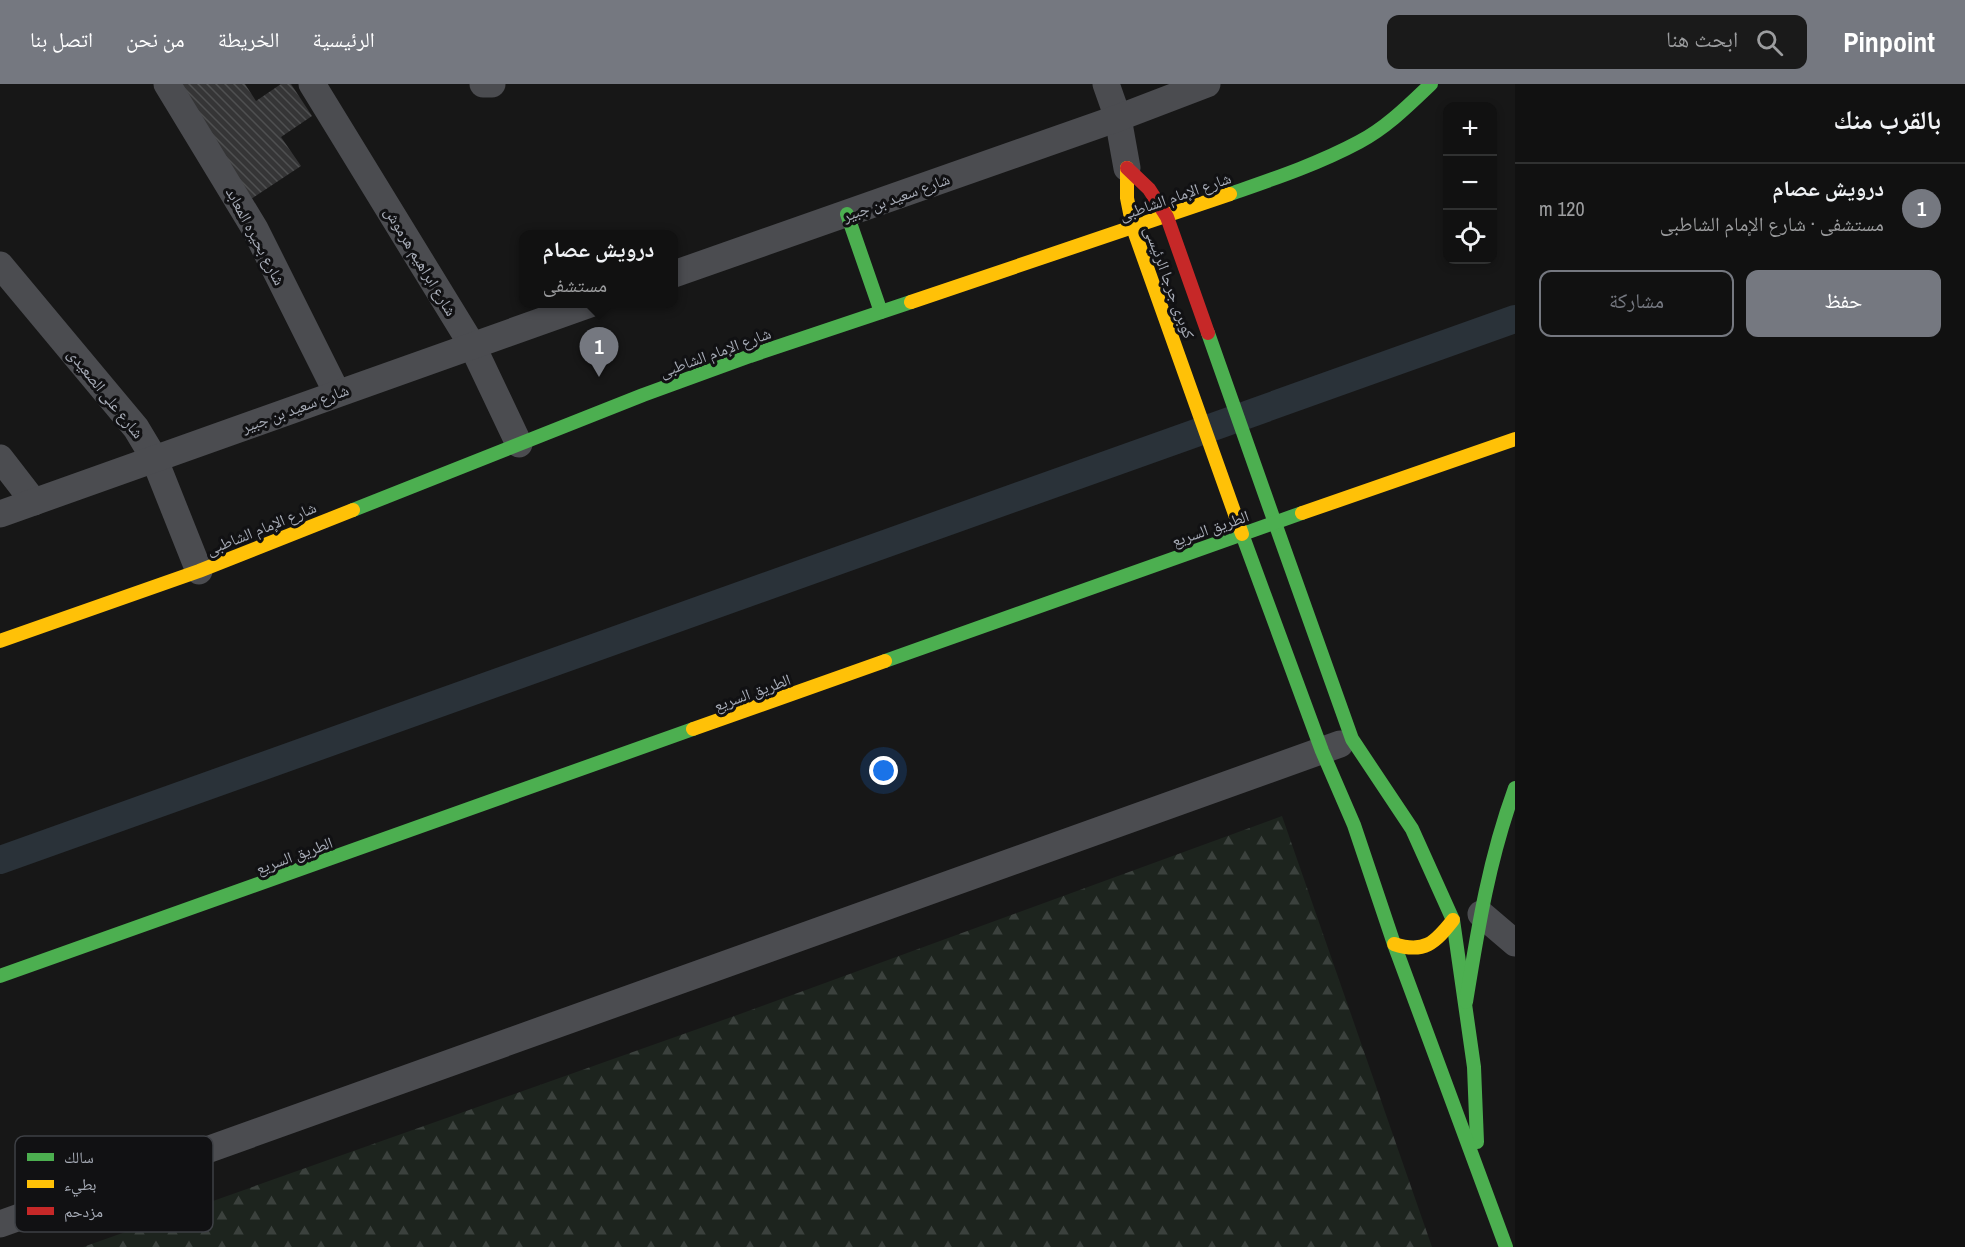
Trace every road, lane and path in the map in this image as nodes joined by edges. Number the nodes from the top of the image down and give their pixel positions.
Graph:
1 (167, 84) edge
2 (312, 84) edge
3 (483, 84) edge
4 (492, 84) edge
5 (1106, 84) edge
6 (1207, 84) edge
7 (1431, 84) edge
8 (1118, 118) junction
9 (1127, 168) junction
10 (848, 214) junction
11 (1167, 217) junction
12 (1133, 228) junction
13 (0, 266) edge
14 (678, 273) edge
15 (576, 308) edge
16 (881, 312) junction
17 (472, 345) junction
18 (337, 393) junction
19 (1515, 439) edge
20 (519, 444) junction
21 (154, 458) junction
22 (0, 459) edge
23 (34, 502) junction
24 (0, 514) edge
25 (1275, 523) junction
26 (1242, 534) junction
27 (200, 571) junction
28 (0, 641) edge
29 (1352, 739) junction
30 (1322, 751) junction
31 (1515, 788) edge
32 (1481, 914) junction
33 (1453, 920) junction
34 (1515, 943) edge
35 (1394, 944) junction
36 (0, 976) edge
37 (1466, 1002) junction
38 (213, 1148) edge
39 (1477, 1165) junction
40 (15, 1219) edge
41 (0, 1224) edge
42 (1506, 1247) edge

1 - 18 street, شارع بحيره المعابد
2 - 17 street, شارع ابراهيم هرموش
3 - 4 street
5 - 8 street
6 - 8 street, شارع سعيد بن جبير
7 - 11 main road, شارع الإمام الشاطبى
8 - 9 street
8 - 10 street, شارع سعيد بن جبير
9 - 11 main road, كوبرى جرجا الرئيسى
9 - 12 main road, كوبرى جرجا الرئيسى
10 - 14 street, شارع سعيد بن جبير
10 - 16 main road
11 - 12 main road, شارع الإمام الشاطبى
11 - 25 main road, كوبرى جرجا الرئيسى
12 - 16 main road, شارع الإمام الشاطبى
12 - 26 main road, كوبرى جرجا الرئيسى
13 - 21 street, شارع على الصعيدى
15 - 17 street, شارع سعيد بن جبير
16 - 20 main road, شارع الإمام الشاطبى
17 - 18 street, شارع سعيد بن جبير
17 - 20 street, شارع ابراهيم هرموش
18 - 21 street, شارع سعيد بن جبير
19 - 25 main road, الطريق السريع
20 - 27 main road, شارع الإمام الشاطبى
21 - 23 street, شارع سعيد بن جبير
21 - 27 street, شارع على الصعيدى
22 - 23 street
23 - 24 street, شارع سعيد بن جبير
25 - 26 main road, الطريق السريع
25 - 29 main road, كوبرى جرجا الرئيسى
26 - 30 main road, كوبرى جرجا الرئيسى
26 - 36 main road, الطريق السريع
27 - 28 main road, شارع الإمام الشاطبى
29 - 30 street
29 - 33 main road, كوبرى جرجا الرئيسى
30 - 35 main road, كوبرى جرجا الرئيسى
30 - 38 street
31 - 32 main road
32 - 34 street
32 - 37 main road
33 - 35 main road
33 - 37 main road, كوبرى جرجا الرئيسى
35 - 39 main road, كوبرى جرجا الرئيسى
37 - 39 main road
39 - 42 main road, كوبرى جرجا الرئيسى
40 - 41 street

